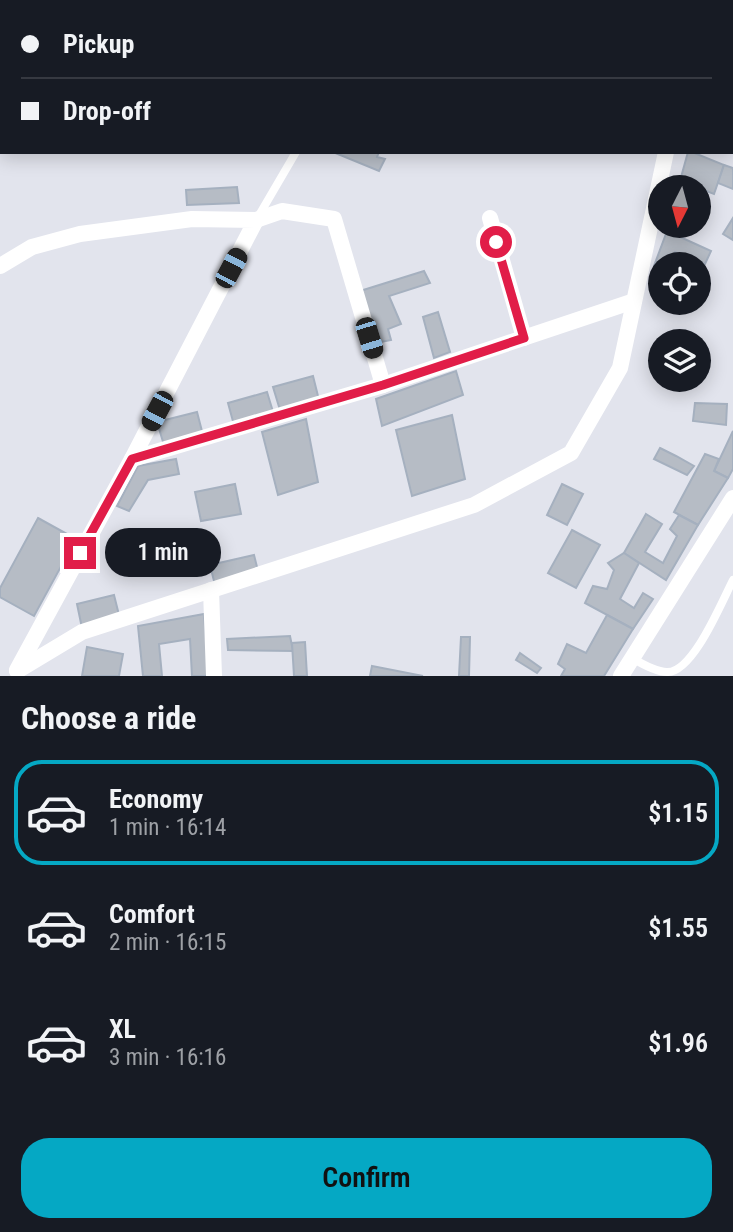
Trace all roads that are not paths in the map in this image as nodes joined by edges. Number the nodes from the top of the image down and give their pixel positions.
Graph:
1 (295, 154) edge
2 (666, 154) edge
3 (489, 218) dead end
4 (256, 220) junction
5 (0, 266) edge
6 (634, 301) junction
7 (524, 338) junction
8 (383, 385) junction
9 (132, 459) junction
10 (733, 498) edge
11 (733, 580) edge
12 (211, 590) junction
13 (632, 658) junction
14 (15, 673) edge
15 (214, 676) edge
16 (621, 676) edge

1 - 4 lane
2 - 6 street
3 - 7 street
4 - 5 street
4 - 8 street
4 - 9 street
6 - 7 street
6 - 12 street
7 - 8 street
8 - 9 street
9 - 14 street
10 - 13 street
11 - 13 lane
12 - 14 street
12 - 15 street
13 - 16 street

